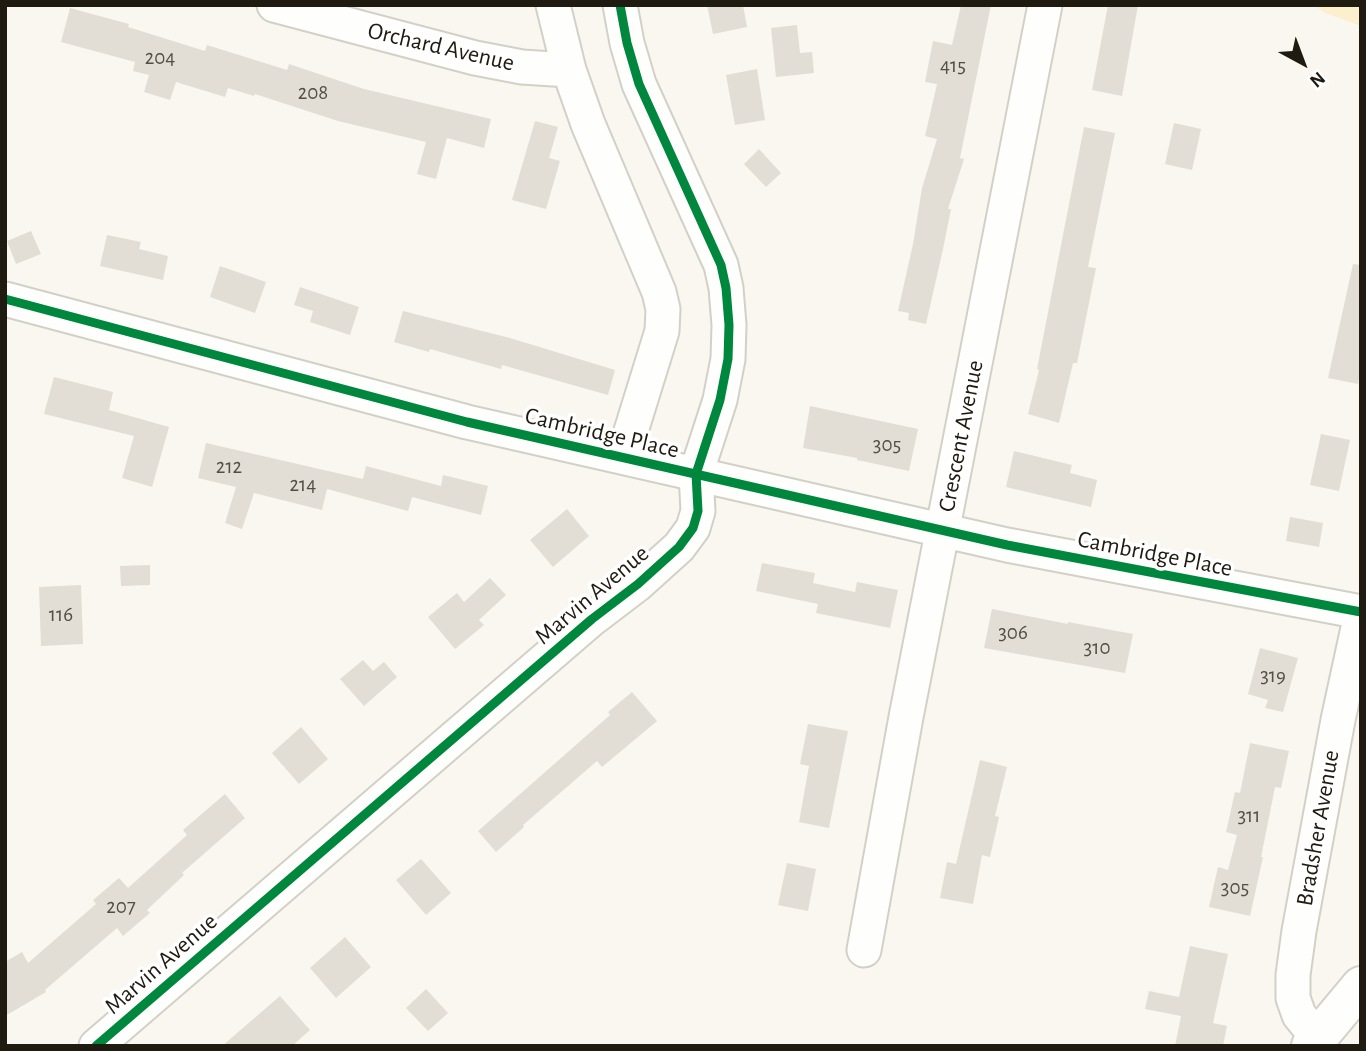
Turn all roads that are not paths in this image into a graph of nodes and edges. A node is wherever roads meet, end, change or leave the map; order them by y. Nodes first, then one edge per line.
1 (274, 5) edge
2 (553, 5) edge
3 (620, 5) edge
4 (1045, 5) edge
5 (569, 70) junction
6 (5, 299) edge
7 (623, 457) junction
8 (696, 474) junction
9 (942, 530) junction
10 (1361, 613) edge
11 (864, 950) dead end
12 (1361, 986) edge
13 (1314, 1042) edge
14 (96, 1046) edge

1 - 5 street, Orchard Avenue
2 - 5 street
3 - 8 street, Marvin Avenue
4 - 9 street, Crescent Avenue
5 - 7 street
6 - 7 street, Cambridge Place
7 - 8 street, Cambridge Place
8 - 9 street, Cambridge Place
8 - 14 street, Marvin Avenue
9 - 10 street, Cambridge Place
9 - 11 street, Crescent Avenue
10 - 13 street, Bradsher Avenue
12 - 13 main road

